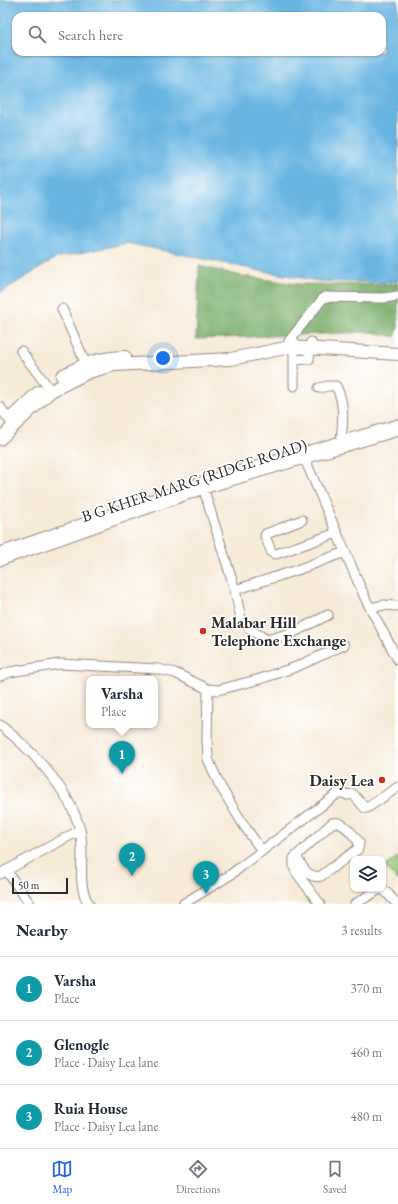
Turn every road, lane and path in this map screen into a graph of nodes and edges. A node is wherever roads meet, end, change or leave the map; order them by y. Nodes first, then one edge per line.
1 (398, 296) edge
2 (62, 308) dead end
3 (292, 344) junction
4 (310, 346) junction
5 (398, 348) edge
6 (21, 351) dead end
7 (398, 354) edge
8 (294, 360) junction
9 (87, 368) junction
10 (294, 386) dead end
11 (48, 388) junction
12 (319, 388) dead end
13 (0, 407) edge
14 (11, 423) junction
15 (398, 424) edge
16 (0, 428) edge
17 (398, 431) edge
18 (0, 440) edge
19 (341, 440) junction
20 (304, 455) junction
21 (203, 486) junction
22 (302, 520) dead end
23 (336, 530) junction
24 (312, 536) dead end
25 (0, 552) edge
26 (345, 552) junction
27 (0, 560) edge
28 (235, 590) junction
29 (368, 604) junction
30 (397, 605) edge
31 (328, 616) dead end
32 (398, 640) edge
33 (344, 645) dead end
34 (398, 649) edge
35 (398, 660) edge
36 (0, 676) edge
37 (208, 689) junction
38 (0, 725) edge
39 (398, 787) edge
40 (80, 830) junction
41 (262, 851) junction
42 (296, 856) junction
43 (3, 872) edge
44 (376, 892) edge
45 (386, 892) edge
46 (30, 904) edge
47 (90, 904) edge
48 (184, 904) edge
49 (320, 904) edge
50 (355, 904) edge
51 (397, 904) edge

1 - 3 street
2 - 9 street
3 - 4 main road
3 - 8 street
3 - 9 main road
4 - 5 main road
4 - 7 main road
4 - 8 street
6 - 11 street
8 - 10 street
9 - 11 main road
11 - 14 main road
12 - 19 street
13 - 14 street
14 - 16 main road
14 - 18 main road
15 - 19 street, B G KHER MARG (RIDGE ROAD)
17 - 20 street, B G KHER MARG (RIDGE ROAD)
19 - 20 street, B G KHER MARG (RIDGE ROAD)
20 - 21 street, B G KHER MARG (RIDGE ROAD)
20 - 23 street
21 - 25 street, B G KHER MARG (RIDGE ROAD)
21 - 27 street, B G KHER MARG (RIDGE ROAD)
21 - 28 street
22 - 23 street
23 - 24 street
23 - 26 street
26 - 28 street
26 - 29 street
28 - 31 street
29 - 30 street
29 - 35 street
32 - 34 street
33 - 37 street
36 - 37 street
37 - 41 street
38 - 40 street
39 - 41 street
40 - 43 street
40 - 47 street
41 - 48 street
42 - 42 street
42 - 49 street
43 - 46 street
44 - 50 street
45 - 51 street

